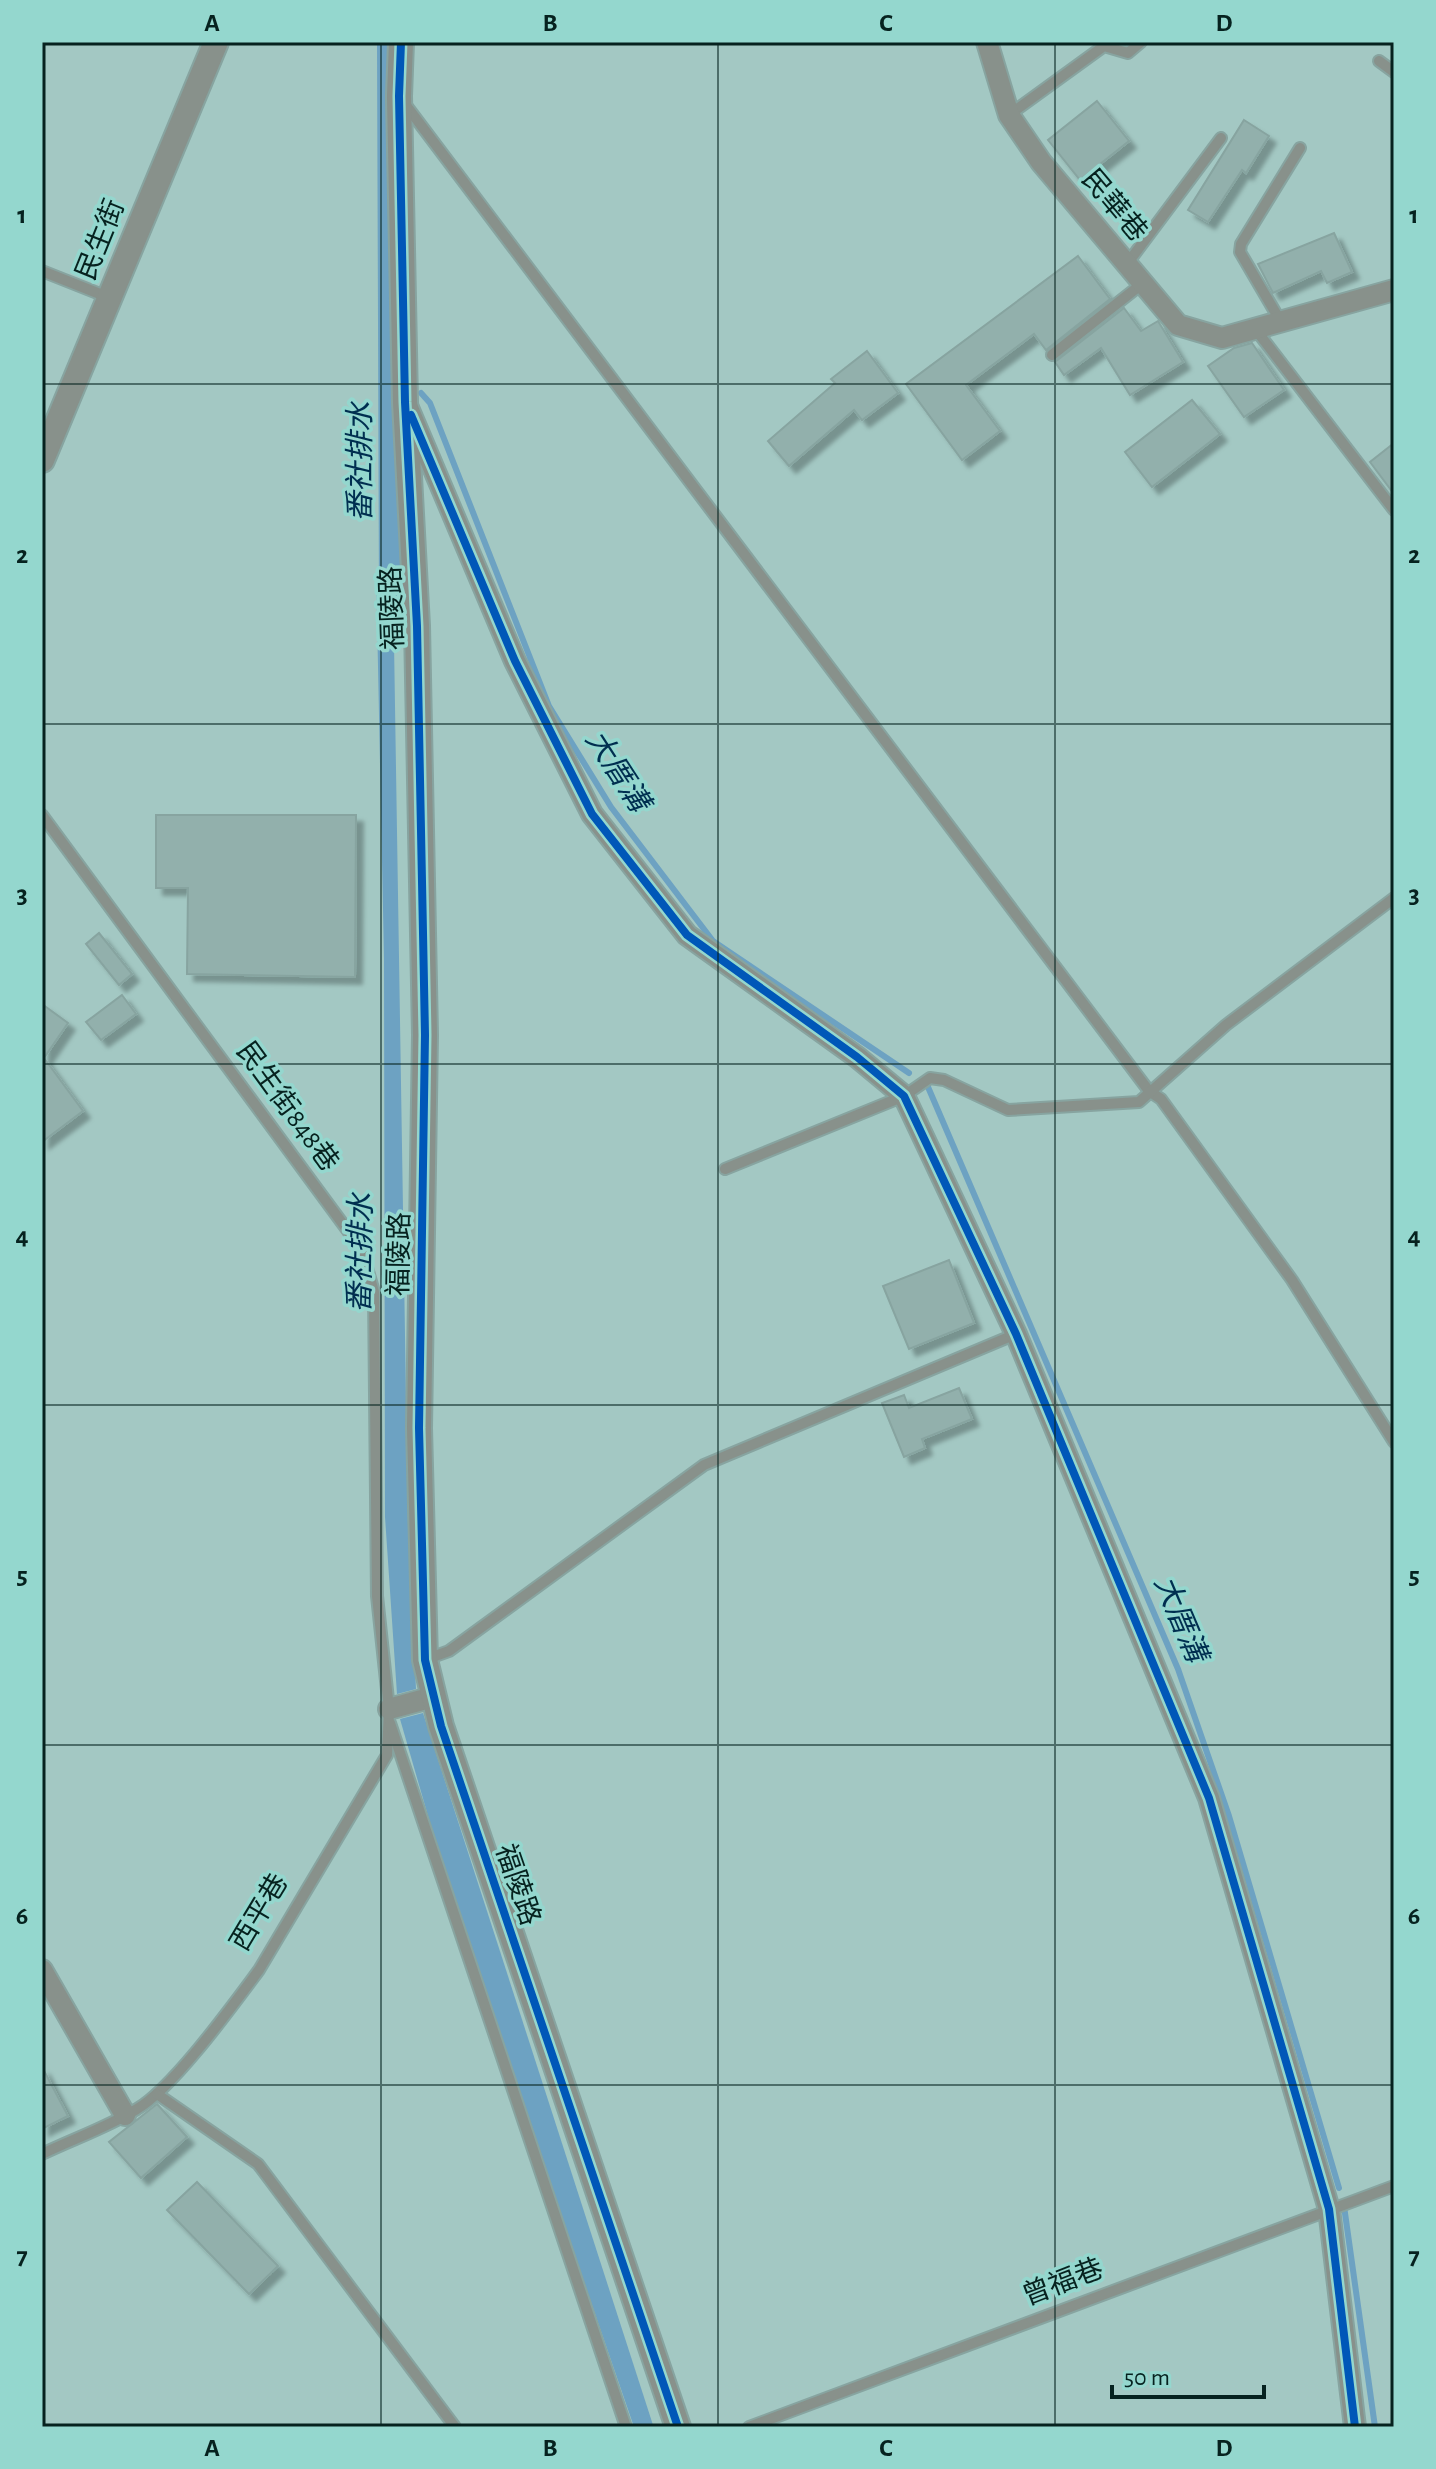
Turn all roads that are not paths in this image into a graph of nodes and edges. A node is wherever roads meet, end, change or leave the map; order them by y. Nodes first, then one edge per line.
1 (216, 42) edge
2 (401, 42) edge
3 (987, 42) edge
4 (1141, 42) edge
5 (1379, 61) dead end
6 (1394, 72) edge
7 (399, 96) junction
8 (1009, 115) junction
9 (1221, 138) dead end
10 (1300, 148) dead end
11 (1127, 264) junction
12 (42, 271) edge
13 (1143, 283) junction
14 (1394, 290) edge
15 (110, 298) junction
16 (1281, 322) junction
17 (1256, 330) junction
18 (1052, 355) dead end
19 (405, 402) junction
20 (43, 456) edge
21 (1394, 510) edge
22 (42, 815) edge
23 (1394, 898) edge
24 (1149, 1091) junction
25 (904, 1096) junction
26 (725, 1169) dead end
27 (1016, 1334) junction
28 (1394, 1442) edge
29 (425, 1660) junction
30 (433, 1697) junction
31 (389, 1714) junction
32 (42, 1970) edge
33 (157, 2094) junction
34 (125, 2115) junction
35 (42, 2154) edge
36 (1394, 2186) edge
37 (1329, 2209) junction
38 (455, 2427) edge
39 (626, 2427) edge
40 (678, 2427) edge
41 (749, 2427) edge
42 (1355, 2427) edge

1 - 15 street, 民生街
2 - 7 street, 福陵路
3 - 8 street, 民華巷
4 - 8 lane
5 - 6 lane
7 - 19 street, 福陵路
7 - 24 lane
8 - 11 street, 民華巷
9 - 11 lane
10 - 16 lane
11 - 13 street, 民華巷
12 - 15 lane
13 - 17 street, 民華巷
13 - 18 lane
14 - 16 street, 民華巷
15 - 20 street, 民生街
16 - 17 street, 民華巷
17 - 21 lane
19 - 25 street
19 - 29 street, 福陵路
22 - 31 lane, 民生街848巷
23 - 24 lane
24 - 25 lane
24 - 28 lane
25 - 26 lane
25 - 27 street
27 - 29 lane
27 - 37 street
29 - 30 street, 福陵路
30 - 31 street
30 - 40 street, 福陵路
31 - 33 lane, 西平巷
31 - 39 lane
32 - 34 street
33 - 34 lane, 西平巷
33 - 38 lane
34 - 35 lane, 西平巷
36 - 37 lane, 曾福巷
37 - 41 lane, 曾福巷
37 - 42 street

